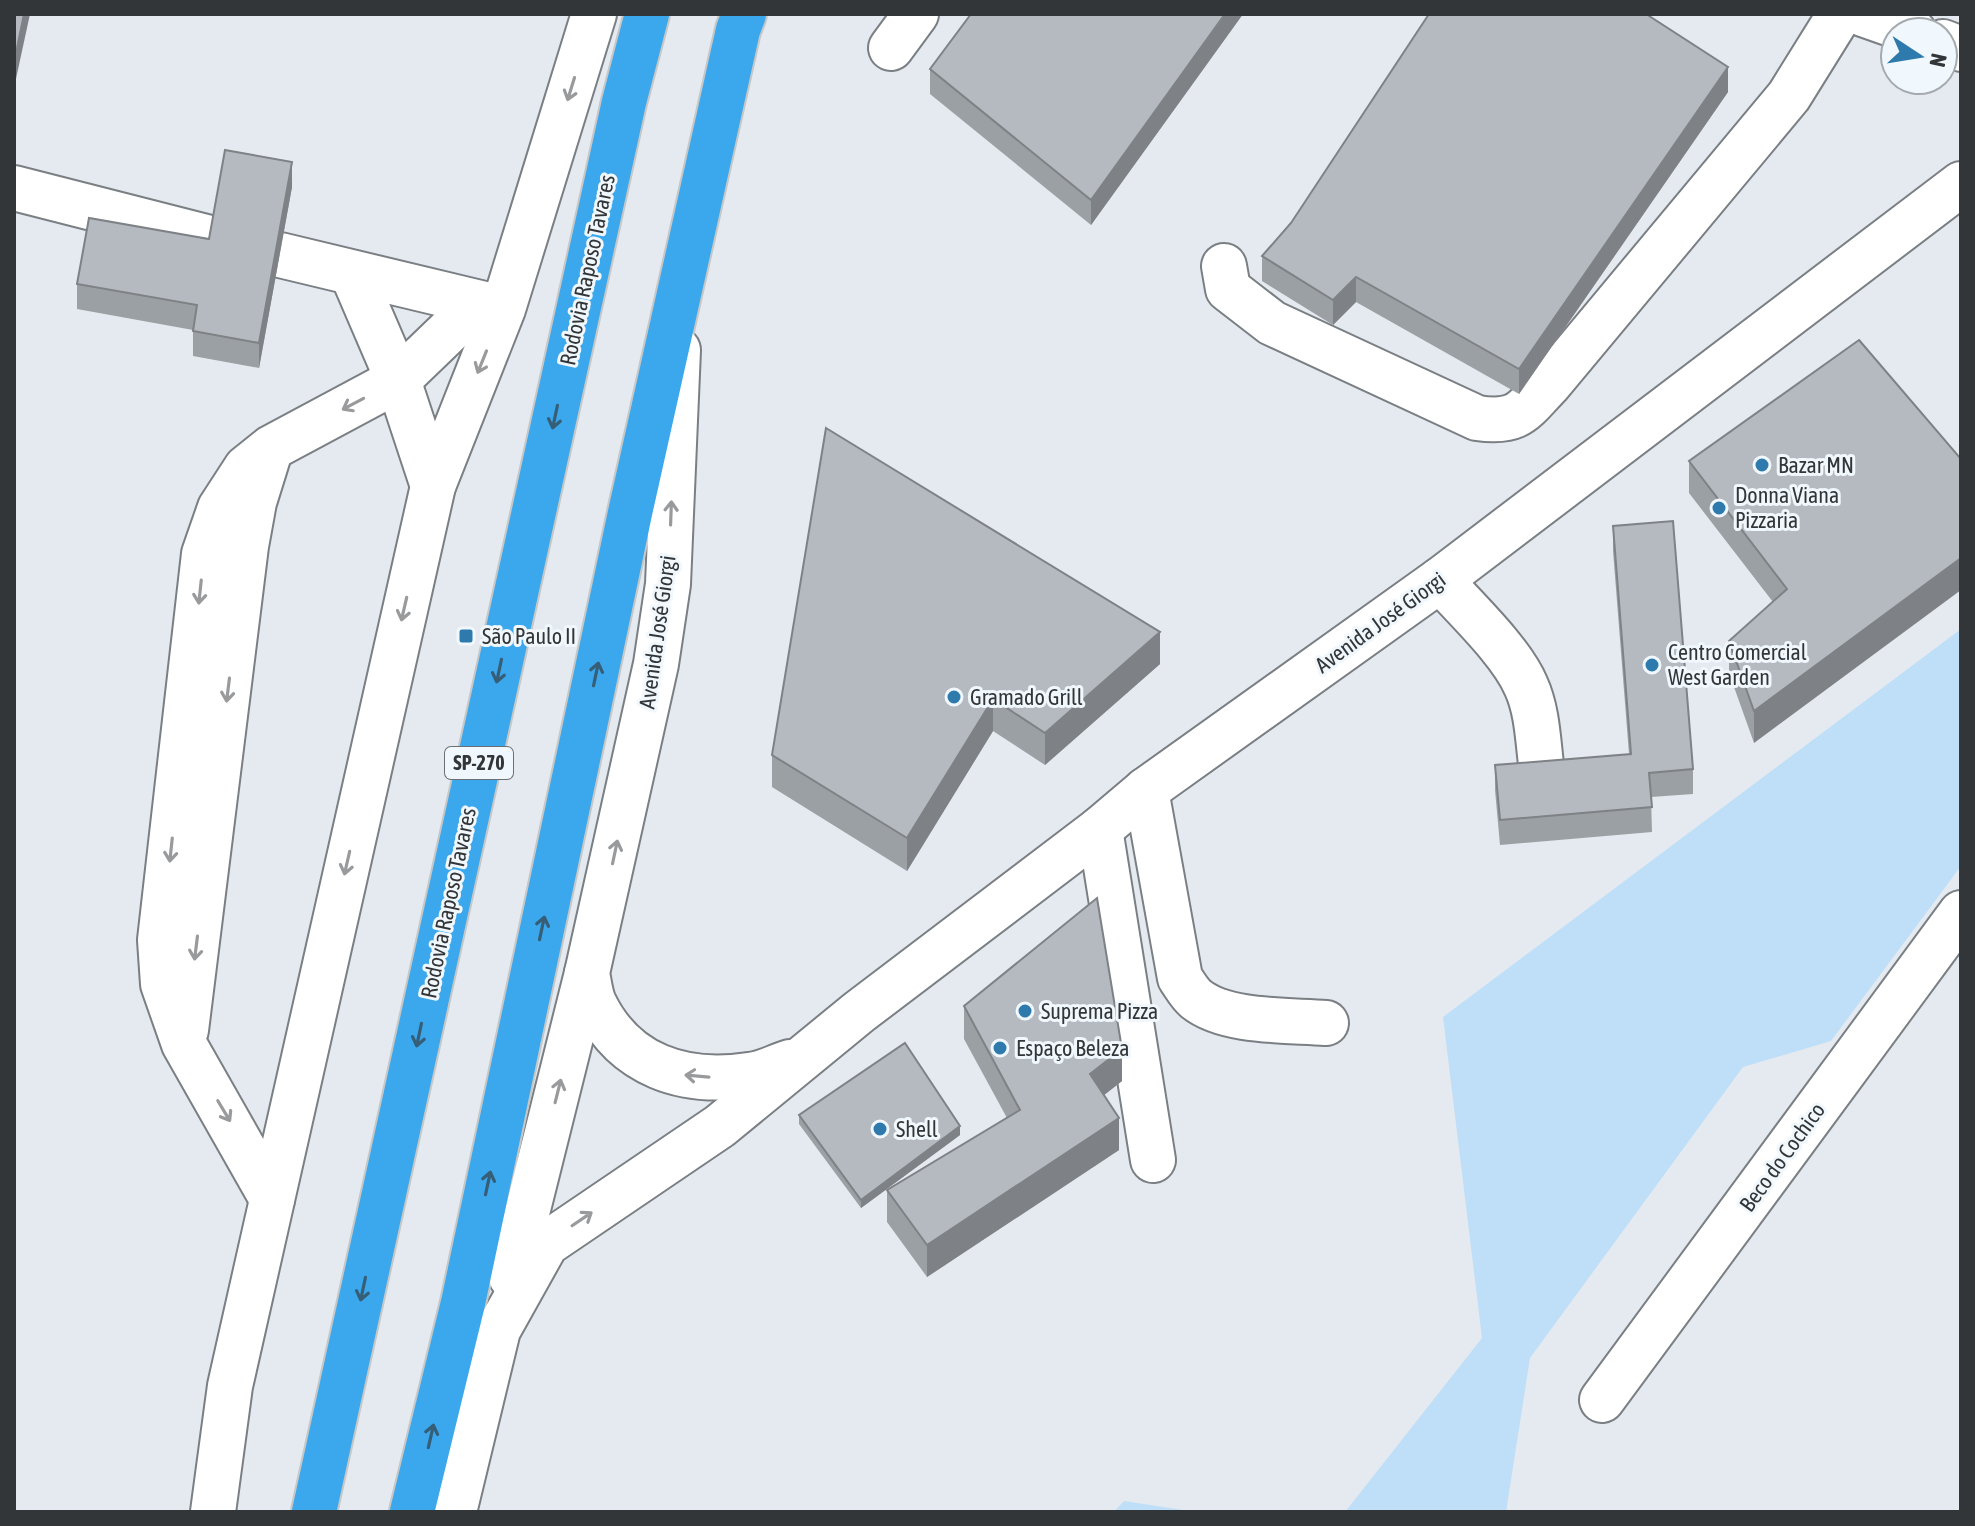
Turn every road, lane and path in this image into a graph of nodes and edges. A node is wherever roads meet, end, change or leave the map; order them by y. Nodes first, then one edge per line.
1 (594, 14) edge
2 (647, 14) edge
3 (744, 14) edge
4 (1840, 14) edge
5 (14, 188) edge
6 (1954, 205) edge
7 (214, 239) edge
8 (280, 255) edge
9 (1224, 266) dead end
10 (352, 273) junction
11 (681, 286) junction
12 (491, 306) junction
13 (398, 380) junction
14 (433, 486) junction
15 (1440, 580) junction
16 (1542, 772) edge
17 (1146, 790) junction
18 (1100, 829) junction
19 (1961, 913) edge
20 (587, 973) junction
21 (1326, 1023) dead end
22 (800, 1058) junction
23 (1153, 1160) dead end
24 (272, 1199) junction
25 (498, 1330) junction
26 (230, 1386) junction
27 (1602, 1400) dead end
28 (182, 1512) edge
29 (213, 1512) edge
30 (314, 1512) edge
31 (412, 1512) edge
32 (454, 1512) edge

1 -> 12 street
2 -> 30 highway, Rodovia Raposo Tavares / SP-270
3 - 11 highway
4 - 9 street
5 - 7 street
6 - 15 street, Avenida José Giorgi
8 - 10 street
10 - 12 street
10 - 13 street
20 -> 11 street, Avenida José Giorgi
31 -> 11 highway
12 - 13 street
12 -> 14 street
13 - 14 street
13 -> 24 street
14 -> 24 street
15 - 16 street
15 - 17 street, Avenida José Giorgi
17 - 18 street, Avenida José Giorgi
17 - 21 street
18 - 22 street, Avenida José Giorgi
18 - 23 street
19 - 27 street, Beco do Cochico
22 -> 20 street, Avenida José Giorgi
25 -> 20 street, Avenida José Giorgi
25 -> 22 street, Avenida José Giorgi
24 - 26 street
25 - 32 street, Avenida José Giorgi
26 - 28 street
26 - 29 street

